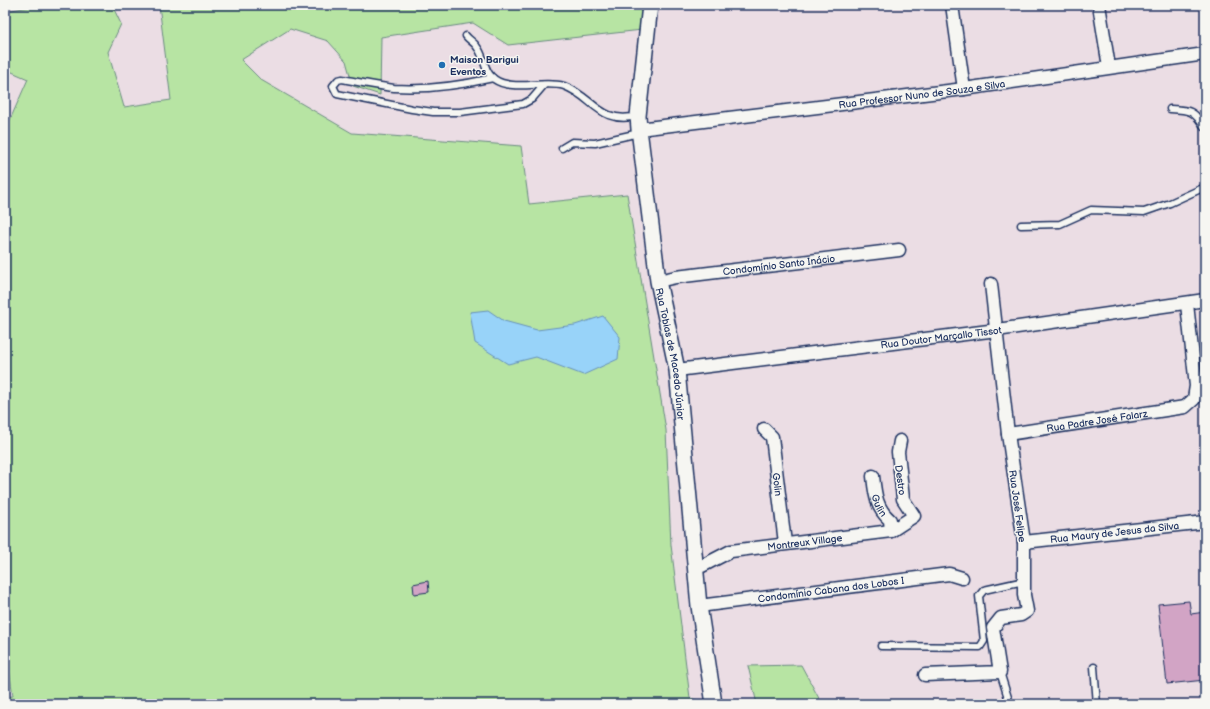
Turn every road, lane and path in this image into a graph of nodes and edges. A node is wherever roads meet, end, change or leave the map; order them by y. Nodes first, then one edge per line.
1 (650, 5) edge
2 (952, 5) edge
3 (1099, 5) edge
4 (466, 36) dead end
5 (1205, 54) edge
6 (1108, 67) junction
7 (493, 78) junction
8 (544, 85) junction
9 (964, 89) junction
10 (1170, 109) dead end
11 (638, 126) junction
12 (1205, 128) edge
13 (562, 148) dead end
14 (1205, 186) edge
15 (1021, 225) dead end
16 (899, 250) dead end
17 (658, 280) junction
18 (991, 284) dead end
19 (1205, 300) edge
20 (1186, 304) junction
21 (996, 330) junction
22 (677, 370) junction
23 (764, 429) dead end
24 (1008, 434) junction
25 (900, 441) dead end
26 (873, 476) dead end
27 (914, 516) joint
28 (1205, 522) edge
29 (891, 531) junction
30 (1024, 542) junction
31 (785, 543) junction
32 (695, 566) junction
33 (962, 578) dead end
34 (1024, 581) junction
35 (699, 606) junction
36 (881, 646) dead end
37 (1094, 667) dead end
38 (1000, 672) junction
39 (925, 675) dead end
40 (714, 704) edge
41 (1010, 704) edge
42 (1097, 704) edge

1 - 11 street, Rua Tobias de Macedo Júnior
2 - 9 street
3 - 6 street
4 - 7 lane
5 - 6 street, Rua Professor Nuno de Souza e Silva
6 - 9 street, Rua Professor Nuno de Souza e Silva
7 - 8 lane
7 - 8 lane
8 - 11 lane
9 - 11 street, Rua Professor Nuno de Souza e Silva
10 - 12 lane
11 - 13 lane
11 - 17 street, Rua Tobias de Macedo Júnior
14 - 15 lane
16 - 17 street, Condomínio Santo Inácio
17 - 22 street, Rua Tobias de Macedo Júnior
18 - 21 street, Rua José Felipe
19 - 20 street, Rua Doutor Marçallo Tissot
20 - 21 street, Rua Doutor Marçallo Tissot
20 - 24 street, Rua Padre José Falarz
21 - 22 street, Rua Doutor Marçallo Tissot
21 - 24 street, Rua José Felipe
22 - 32 street, Rua Tobias de Macedo Júnior
23 - 31 street, Golin
24 - 30 street, Rua José Felipe
25 - 27 street, Destro
26 - 29 street, Gulin
27 - 29 street, Montreux Village
28 - 30 street, Rua Maury de Jesus da Silva
29 - 31 street, Montreux Village
30 - 34 street, Rua José Felipe
31 - 32 street, Montreux Village
32 - 35 street, Rua Tobias de Macedo Júnior
33 - 35 street, Condomínio Cabana dos Lobos I
34 - 36 lane
34 - 38 street, Rua José Felipe
35 - 40 street, Rua Tobias de Macedo Júnior
37 - 42 lane
38 - 39 street
38 - 41 lane, Rua José Felipe

